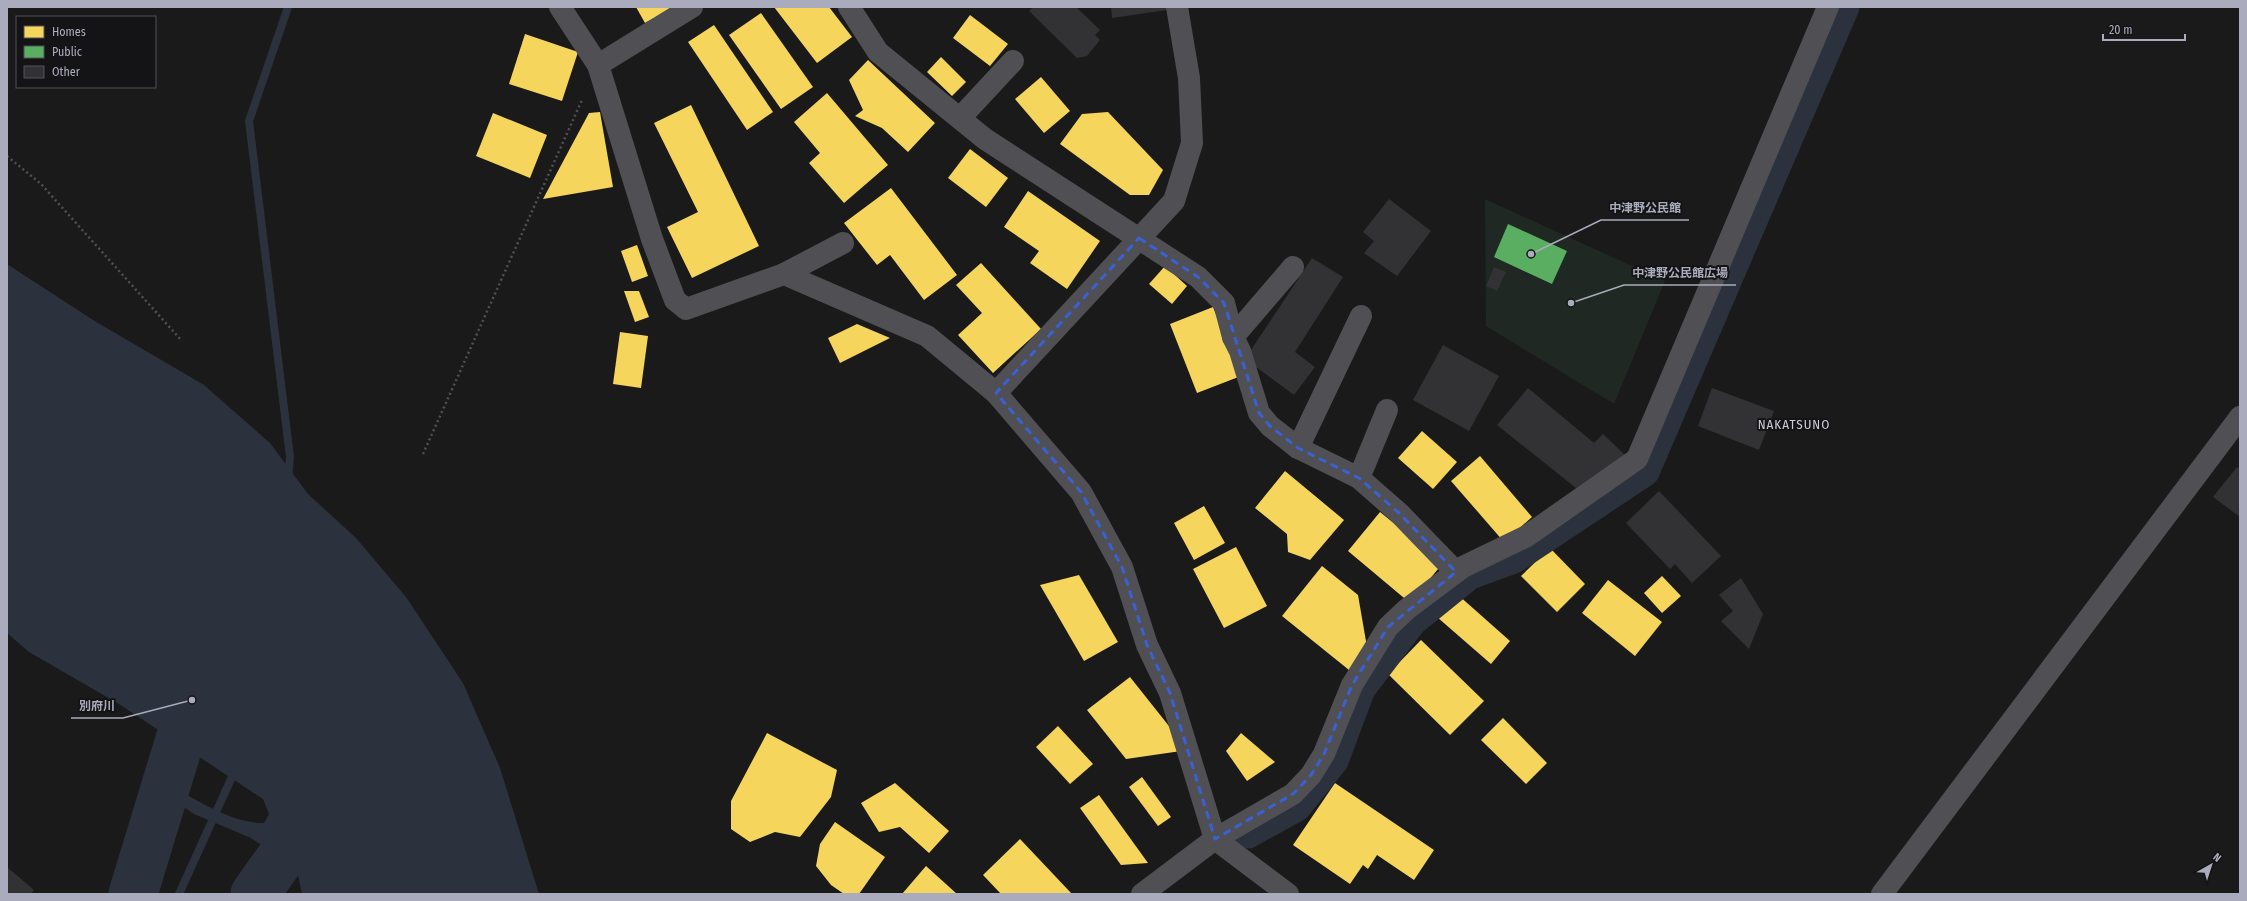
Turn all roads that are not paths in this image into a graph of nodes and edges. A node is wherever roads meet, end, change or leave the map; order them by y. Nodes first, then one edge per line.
1 (560, 7) edge
2 (692, 7) edge
3 (849, 7) edge
4 (1177, 7) edge
5 (1828, 7) edge
6 (1013, 61) dead end
7 (598, 65) junction
8 (960, 118) junction
9 (1139, 238) junction
10 (843, 243) dead end
11 (1293, 267) dead end
12 (784, 274) junction
13 (1361, 316) dead end
14 (1233, 337) junction
15 (996, 393) junction
16 (1386, 410) dead end
17 (2240, 417) edge
18 (1298, 448) junction
19 (1359, 478) junction
20 (1456, 572) junction
21 (1215, 839) junction
22 (1142, 894) edge
23 (1288, 894) edge
24 (1882, 894) edge

1 - 7 street
2 - 7 street
3 - 8 street
4 - 9 street
5 - 20 street
6 - 8 street
7 - 12 street
8 - 9 street
9 - 14 street
9 - 15 street
10 - 12 street
11 - 14 street
12 - 15 street
13 - 18 street
14 - 18 street
15 - 21 street
16 - 19 street
17 - 24 street
18 - 19 street
19 - 20 street
20 - 21 street
21 - 22 street
21 - 23 street

